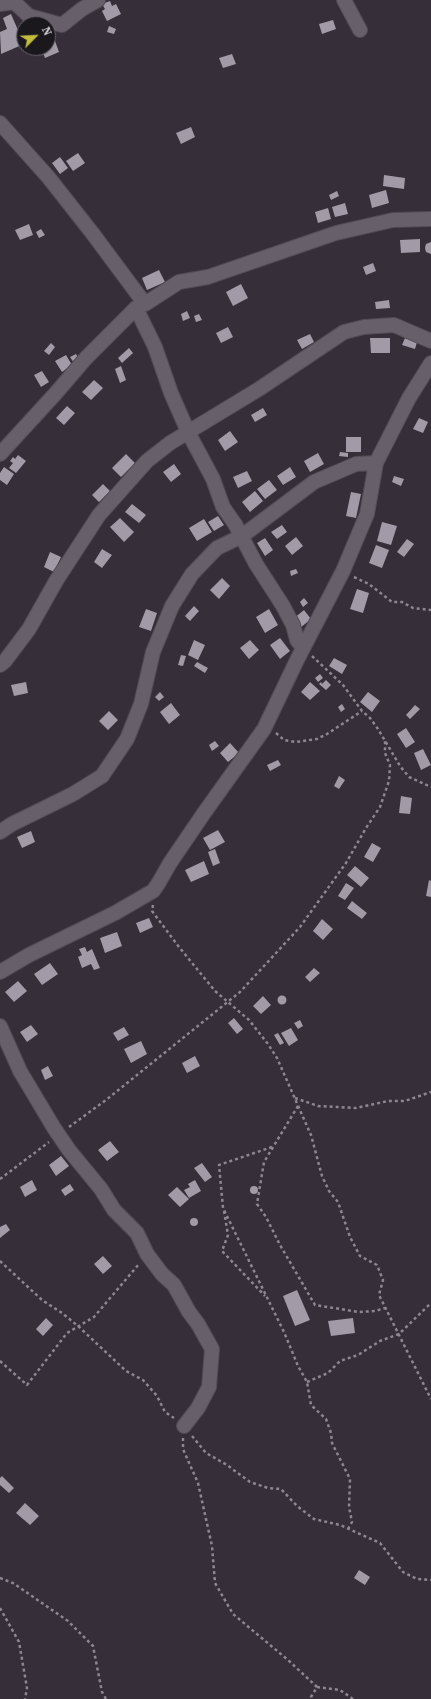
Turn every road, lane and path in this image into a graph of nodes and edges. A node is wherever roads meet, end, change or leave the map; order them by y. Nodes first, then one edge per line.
1 (98, 0) edge
2 (344, 0) edge
3 (0, 4) edge
4 (360, 30) dead end
5 (0, 123) edge
6 (431, 219) edge
7 (140, 306) junction
8 (431, 341) edge
9 (431, 363) edge
10 (189, 432) junction
11 (0, 454) edge
12 (376, 463) junction
13 (242, 536) junction
14 (343, 571) junction
15 (431, 610) edge
16 (303, 648) junction
17 (0, 665) edge
18 (362, 711) junction
19 (264, 729) junction
20 (385, 741) junction
21 (431, 787) edge
22 (0, 832) edge
23 (153, 891) junction
24 (0, 972) edge
25 (227, 1002) junction
26 (0, 1026) edge
27 (431, 1092) edge
28 (294, 1098) junction
29 (298, 1106) junction
30 (59, 1135) junction
31 (272, 1147) junction
32 (0, 1179) edge
33 (223, 1208) junction
34 (147, 1254) junction
35 (0, 1261) edge
36 (267, 1298) junction
37 (431, 1303) edge
38 (385, 1308) junction
39 (78, 1326) junction
40 (399, 1334) junction
41 (0, 1361) edge
42 (307, 1382) junction
43 (431, 1399) edge
44 (184, 1426) junction
45 (348, 1529) junction
46 (0, 1578) edge
47 (431, 1580) edge
48 (0, 1608) edge
49 (317, 1687) junction
50 (25, 1699) edge
51 (106, 1699) edge
52 (312, 1699) edge
53 (353, 1699) edge

1 - 3 street
2 - 4 street
5 - 7 street
6 - 7 street
7 - 10 street
7 - 11 street
8 - 10 street
9 - 12 street
10 - 13 street
10 - 17 street
12 - 13 street
12 - 14 street
13 - 16 street
13 - 22 street
14 - 15 path
14 - 16 street
16 - 18 path
16 - 19 street
18 - 19 path
18 - 20 path
19 - 23 street
20 - 21 path
20 - 25 path
23 - 24 street
23 - 25 path
25 - 28 path
25 - 30 path
26 - 30 street
27 - 28 path
28 - 29 path
29 - 31 path
29 - 38 path
30 - 32 path
30 - 34 street
31 - 33 path
31 - 38 path
33 - 36 path
33 - 36 path
34 - 39 path
34 - 44 street
35 - 39 path
36 - 42 path
37 - 40 path
38 - 40 path
39 - 41 path
39 - 44 path
40 - 42 path
40 - 43 path
42 - 45 path
44 - 45 path
44 - 49 path
45 - 47 path
46 - 51 path
48 - 50 path
49 - 52 path
49 - 53 path

